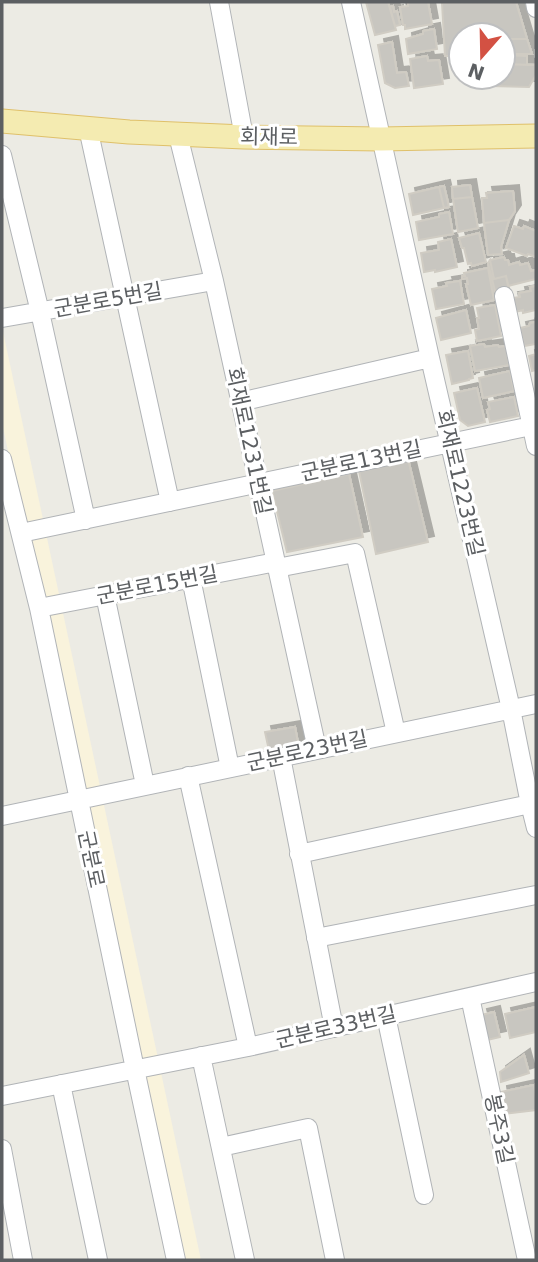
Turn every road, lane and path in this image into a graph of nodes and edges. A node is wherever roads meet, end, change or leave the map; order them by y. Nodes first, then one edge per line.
1 (219, 2) edge
2 (351, 2) edge
3 (535, 2) edge
4 (536, 8) edge
5 (2, 121) edge
6 (88, 128) junction
7 (178, 135) junction
8 (536, 136) edge
9 (244, 137) junction
10 (382, 139) junction
11 (2, 155) edge
12 (214, 281) junction
13 (504, 296) dead end
14 (125, 297) junction
15 (40, 312) junction
16 (2, 318) edge
17 (430, 358) junction
18 (240, 402) junction
19 (534, 425) edge
20 (450, 442) junction
21 (536, 446) edge
22 (2, 458) edge
23 (259, 483) junction
24 (170, 502) junction
25 (86, 520) junction
26 (21, 533) junction
27 (276, 565) junction
28 (191, 578) junction
29 (105, 595) junction
30 (39, 608) junction
31 (536, 704) edge
32 (512, 709) junction
33 (396, 733) junction
34 (317, 749) junction
35 (281, 757) junction
36 (230, 768) junction
37 (188, 776) junction
38 (145, 785) junction
39 (78, 799) junction
40 (530, 804) junction
41 (2, 816) edge
42 (536, 828) edge
43 (299, 854) junction
44 (536, 895) edge
45 (316, 938) junction
46 (536, 982) edge
47 (470, 997) junction
48 (386, 1016) junction
49 (334, 1028) junction
50 (247, 1047) junction
51 (201, 1056) junction
52 (135, 1069) junction
53 (61, 1084) junction
54 (2, 1096) edge
55 (221, 1147) junction
56 (2, 1149) edge
57 (424, 1195) dead end
58 (23, 1260) edge
59 (97, 1260) edge
60 (176, 1260) edge
61 (245, 1260) edge
62 (335, 1260) edge
63 (527, 1260) edge

1 - 9 street
2 - 10 street, 회재로1223번길
3 - 4 street
5 - 6 main road, 회재로
6 - 7 main road, 회재로
6 - 14 street
7 - 9 main road, 회재로
7 - 12 street, 회재로1231번길
8 - 10 main road, 회재로
9 - 10 main road, 회재로
10 - 17 street, 회재로1223번길
11 - 15 street
12 - 14 street, 군분로5번길
12 - 18 street, 회재로1231번길
13 - 19 street
14 - 15 street, 군분로5번길
14 - 24 street
15 - 16 street, 군분로5번길
15 - 25 street
17 - 18 street
17 - 20 street, 회재로1223번길
18 - 23 street, 회재로1231번길
19 - 20 street, 군분로13번길
19 - 21 street
20 - 23 street, 군분로13번길
20 - 32 street, 회재로1223번길
22 - 26 street, 군분로
23 - 24 street, 군분로13번길
23 - 27 street, 회재로1231번길
24 - 25 street, 군분로13번길
25 - 26 street, 군분로13번길
26 - 30 street, 군분로
27 - 28 street, 군분로15번길
27 - 33 street, 군분로15번길
27 - 34 street, 회재로1231번길
28 - 29 street, 군분로15번길
28 - 36 street
29 - 30 street, 군분로15번길
29 - 38 street
30 - 39 street, 군분로
31 - 32 street, 군분로23번길
32 - 33 street, 군분로23번길
32 - 40 street, 회재로1223번길
33 - 34 street, 군분로23번길
34 - 35 street, 군분로23번길
35 - 36 street, 군분로23번길
35 - 43 street
36 - 37 street, 군분로23번길
37 - 38 street, 군분로23번길
37 - 50 street
38 - 39 street, 군분로23번길
39 - 41 street, 군분로23번길
39 - 52 street, 군분로
40 - 42 street, 회재로1223번길
40 - 43 street
43 - 45 street
44 - 45 street
45 - 49 street
46 - 47 street, 군분로33번길
47 - 48 street, 군분로33번길
47 - 63 street, 봉주3길
48 - 49 street, 군분로33번길
48 - 57 street
49 - 50 street, 군분로33번길
50 - 51 street, 군분로33번길
51 - 52 street, 군분로33번길
51 - 55 street
52 - 53 street, 군분로33번길
52 - 60 street, 군분로
53 - 54 street, 군분로33번길
53 - 59 street
55 - 61 street
55 - 62 street
56 - 58 street

